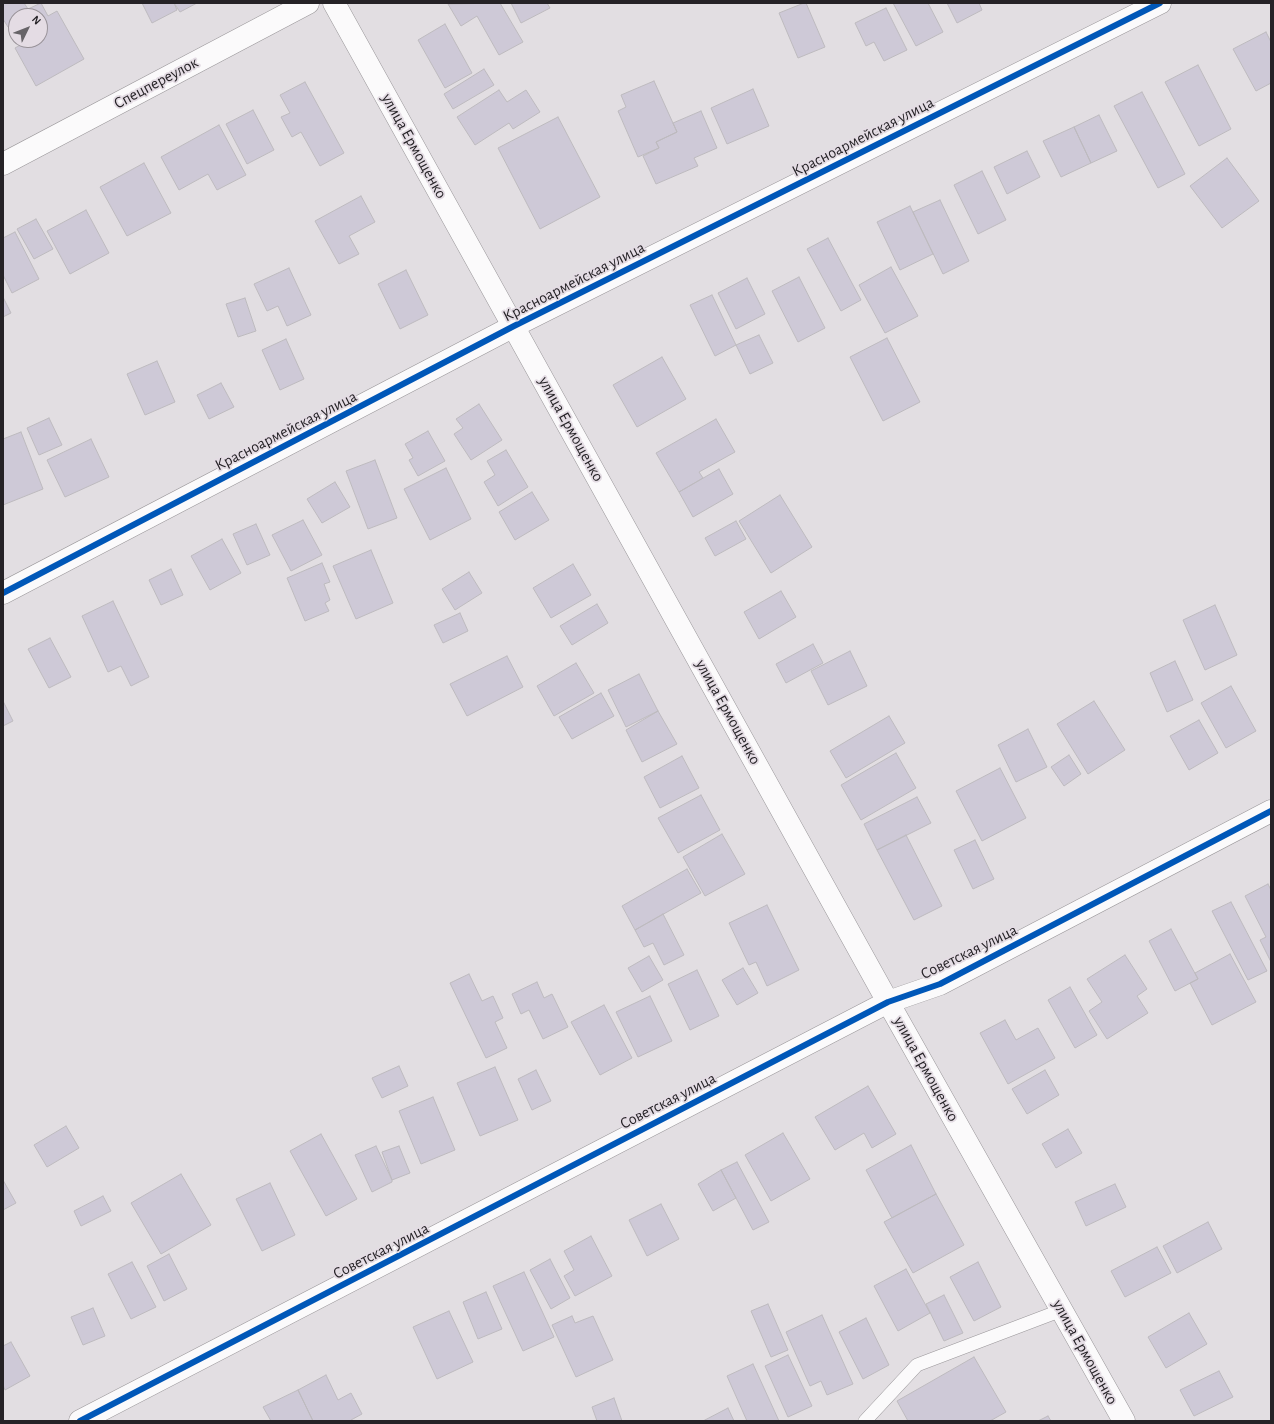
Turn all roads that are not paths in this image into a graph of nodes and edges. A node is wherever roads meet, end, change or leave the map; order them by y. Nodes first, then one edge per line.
1 (308, 3) edge
2 (334, 3) edge
3 (1160, 3) edge
4 (3, 164) edge
5 (514, 326) junction
6 (3, 592) edge
7 (1271, 811) edge
8 (888, 1002) junction
9 (1062, 1310) junction
10 (80, 1421) edge
11 (865, 1421) edge
12 (1124, 1421) edge

1 - 4 main road, Спецпереулок
2 - 5 main road, улица Ермощенко
3 - 5 main road, Красноармейская улица
5 - 6 main road, Красноармейская улица
5 - 8 main road, улица Ермощенко
7 - 8 main road, Советская улица
8 - 9 main road, улица Ермощенко
8 - 10 main road, Советская улица
9 - 11 lane
9 - 12 main road, улица Ермощенко

